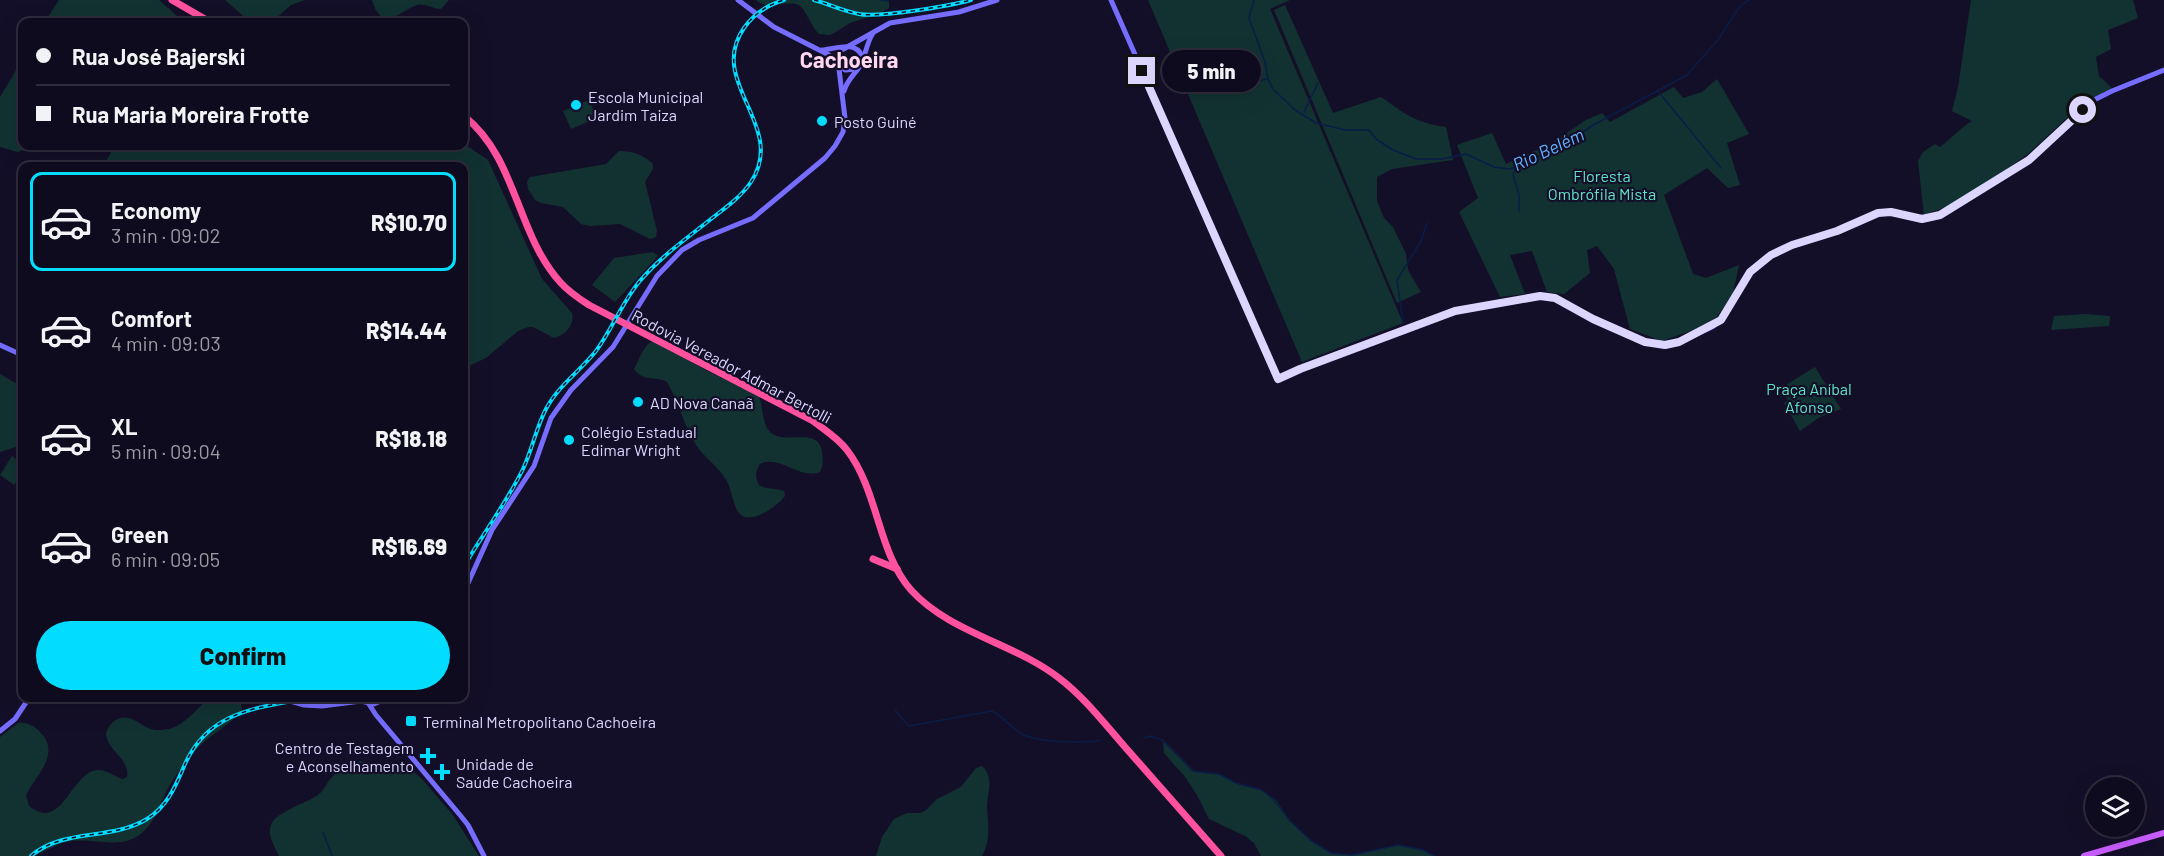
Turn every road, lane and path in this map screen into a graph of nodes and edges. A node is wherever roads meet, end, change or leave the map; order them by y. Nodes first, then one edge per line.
1 (172, 0) edge
2 (738, 0) edge
3 (997, 0) edge
4 (1111, 0) edge
5 (203, 18) edge
6 (874, 32) junction
7 (846, 47) junction
8 (819, 50) junction
9 (862, 58) junction
10 (838, 61) junction
11 (857, 69) junction
12 (2164, 70) edge
13 (843, 96) junction
14 (468, 119) edge
15 (0, 345) edge
16 (18, 353) edge
17 (873, 559) dead end
18 (897, 569) junction
19 (468, 583) edge
20 (26, 702) edge
21 (299, 702) edge
22 (349, 702) edge
23 (367, 702) edge
24 (370, 702) edge
25 (379, 702) edge
26 (375, 704) junction
27 (376, 715) junction
28 (1, 730) edge
29 (2164, 833) edge
30 (484, 856) edge
31 (1221, 856) edge
32 (2084, 856) edge

1 - 5 highway
2 - 8 main road
3 - 6 main road
4 - 12 main road
6 - 7 main road
6 - 9 main road
7 - 8 main road
7 - 9 main road
7 - 10 main road
8 - 10 main road
9 - 11 main road
10 - 11 main road
10 - 13 main road
11 - 13 main road
13 - 19 main road
14 - 18 highway, Rodovia Vereador Admar Bertolli
15 - 16 main road
17 - 18 highway
18 - 31 highway, Rodovia Vereador Admar Bertolli
20 - 28 main road
21 - 22 main road
23 - 27 main road
24 - 26 main road
25 - 26 main road
26 - 27 main road
27 - 30 main road
29 - 32 main road

